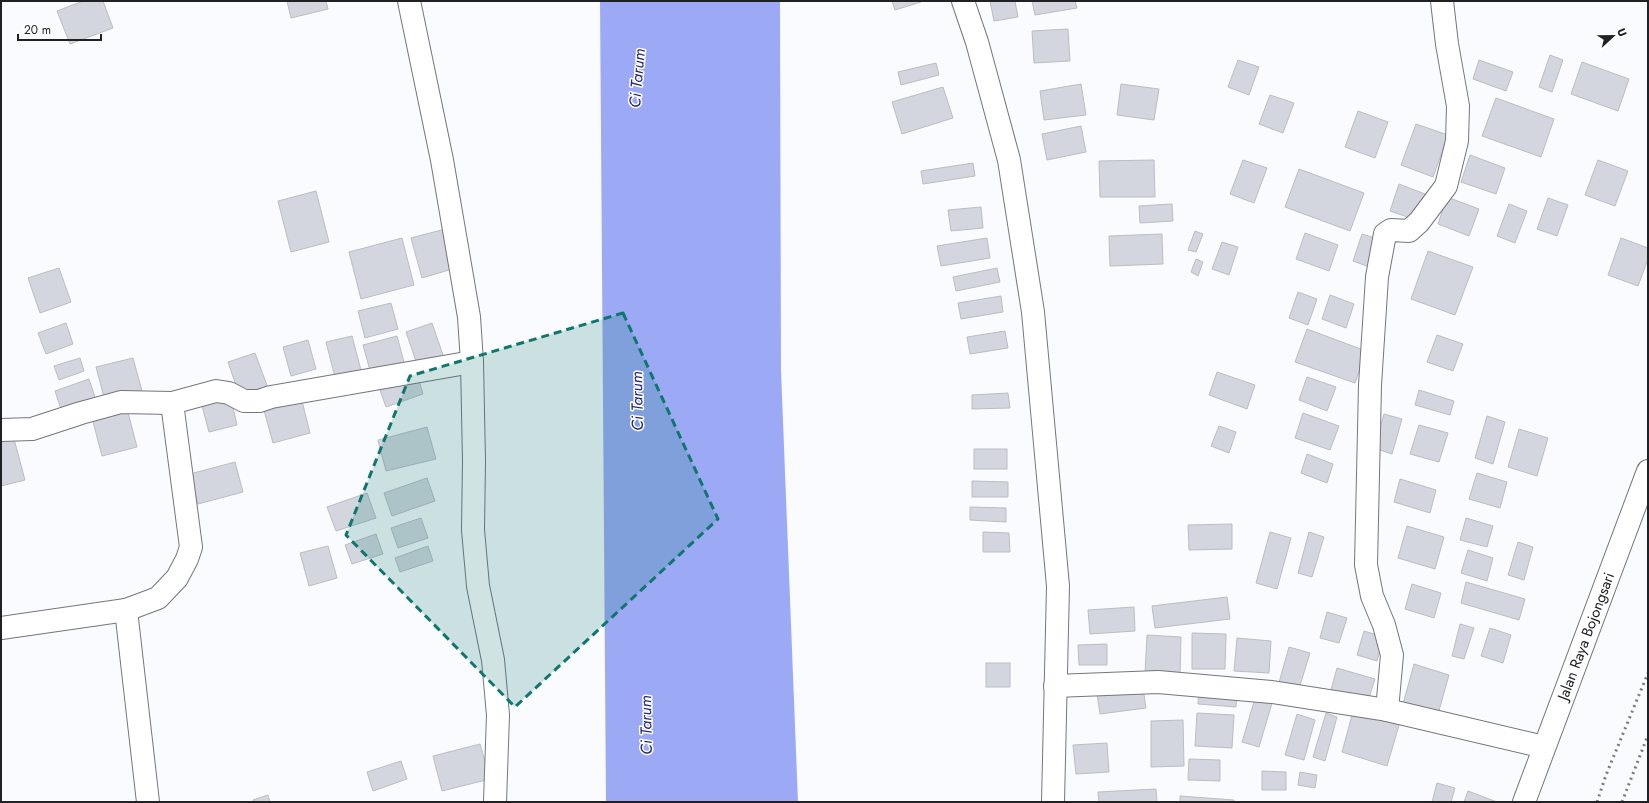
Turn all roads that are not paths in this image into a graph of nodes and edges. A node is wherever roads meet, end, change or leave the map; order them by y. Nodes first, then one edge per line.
1 (409, 1) edge
2 (963, 1) edge
3 (1442, 1) edge
4 (472, 362) junction
5 (172, 403) junction
6 (1, 430) edge
7 (1648, 471) edge
8 (126, 610) junction
9 (1, 628) edge
10 (1055, 686) junction
11 (1387, 710) junction
12 (1544, 747) junction
13 (148, 802) edge
14 (495, 802) edge
15 (1053, 802) edge
16 (1524, 802) edge

1 - 4 street
2 - 10 street
3 - 11 street
4 - 5 street
4 - 14 street
5 - 6 street
5 - 8 street
7 - 12 street, Jalan Raya Bojongsari
8 - 9 street
8 - 13 street
10 - 11 street
10 - 15 street
11 - 12 street
12 - 16 street, Jalan Raya Bojongsari

